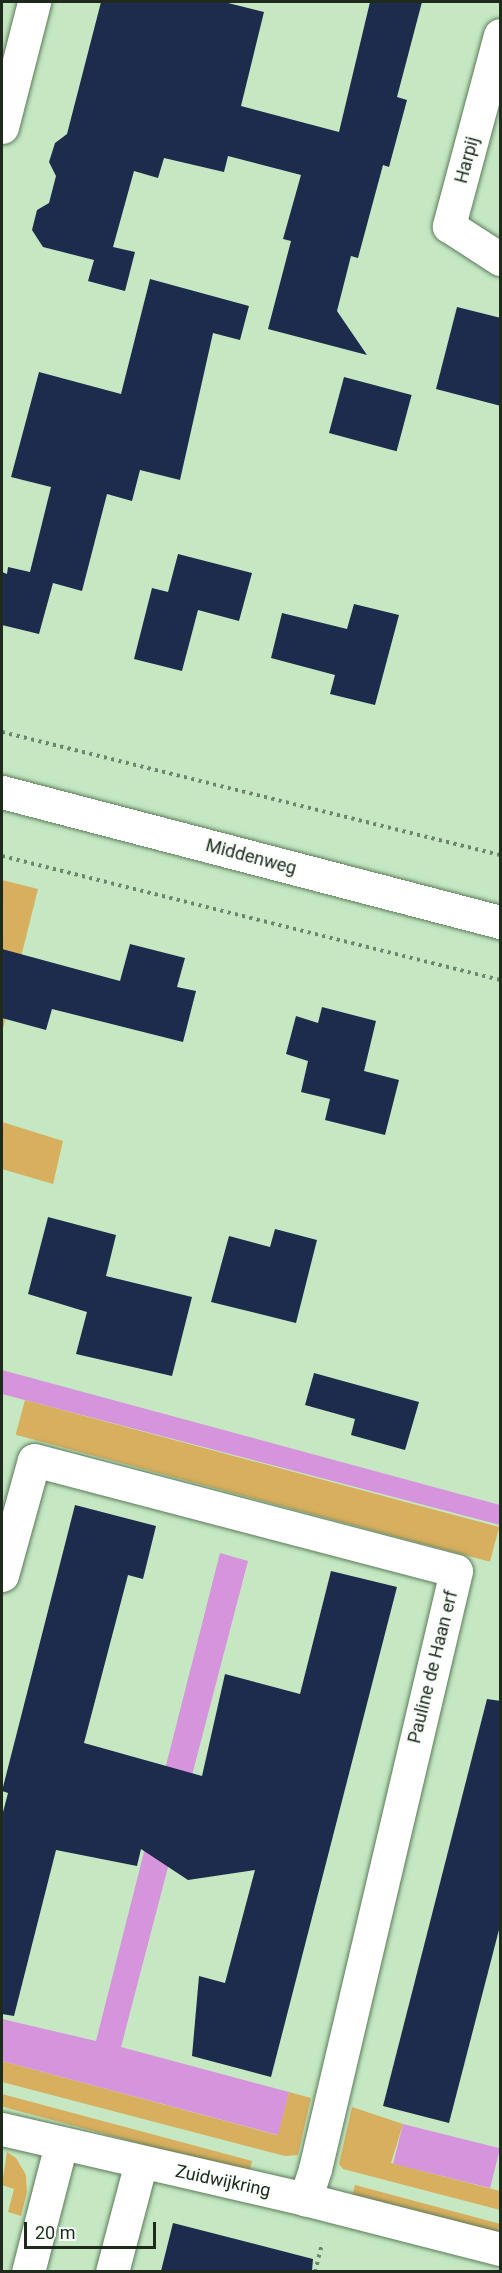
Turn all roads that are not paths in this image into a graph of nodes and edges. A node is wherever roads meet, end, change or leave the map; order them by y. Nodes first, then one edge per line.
1 (34, 2) edge
2 (501, 35) edge
3 (2, 127) edge
4 (501, 259) edge
5 (2, 792) edge
6 (501, 922) edge
7 (2, 1575) edge
8 (2, 2128) edge
9 (61, 2144) junction
10 (141, 2163) junction
11 (305, 2199) junction
12 (501, 2249) edge
13 (28, 2271) edge
14 (112, 2271) edge

1 - 3 street
2 - 4 street, Harpij
5 - 6 street, Middenweg
7 - 11 street, Pauline de Haan erf
8 - 9 street, Zuidwijkring
9 - 10 street, Zuidwijkring
9 - 13 street
10 - 11 street, Zuidwijkring
10 - 14 street
11 - 12 street, Zuidwijkring

